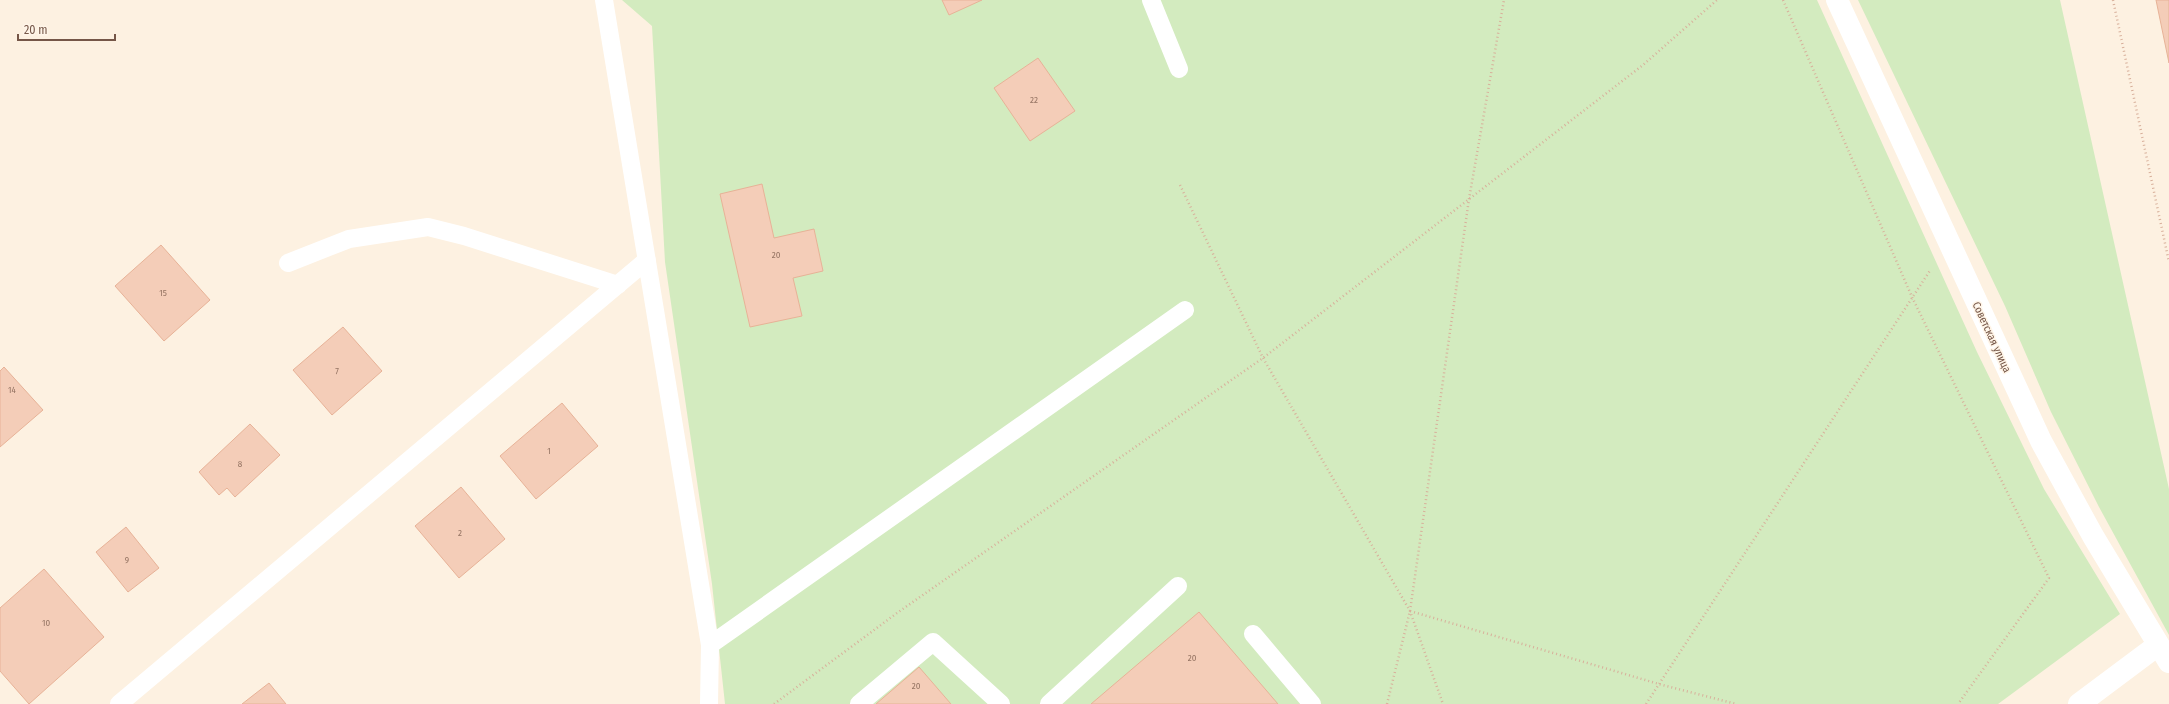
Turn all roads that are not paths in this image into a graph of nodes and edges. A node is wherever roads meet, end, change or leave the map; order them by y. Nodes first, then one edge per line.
1 (604, 0) edge
2 (1151, 0) edge
3 (1836, 0) edge
4 (1179, 69) dead end
5 (647, 260) junction
6 (288, 263) dead end
7 (618, 285) junction
8 (1185, 310) dead end
9 (1178, 586) dead end
10 (1253, 634) dead end
11 (710, 645) junction
12 (2163, 654) edge
13 (119, 704) edge
14 (709, 704) edge
15 (859, 704) edge
16 (1001, 704) edge
17 (1049, 704) edge
18 (1312, 704) edge
19 (2079, 704) edge

1 - 5 lane
2 - 4 lane
3 - 12 main road, Советская улица
5 - 7 lane
5 - 11 lane
6 - 7 lane
7 - 13 lane
8 - 11 lane
9 - 17 lane
10 - 18 lane
11 - 14 lane
12 - 19 main road
15 - 16 lane

